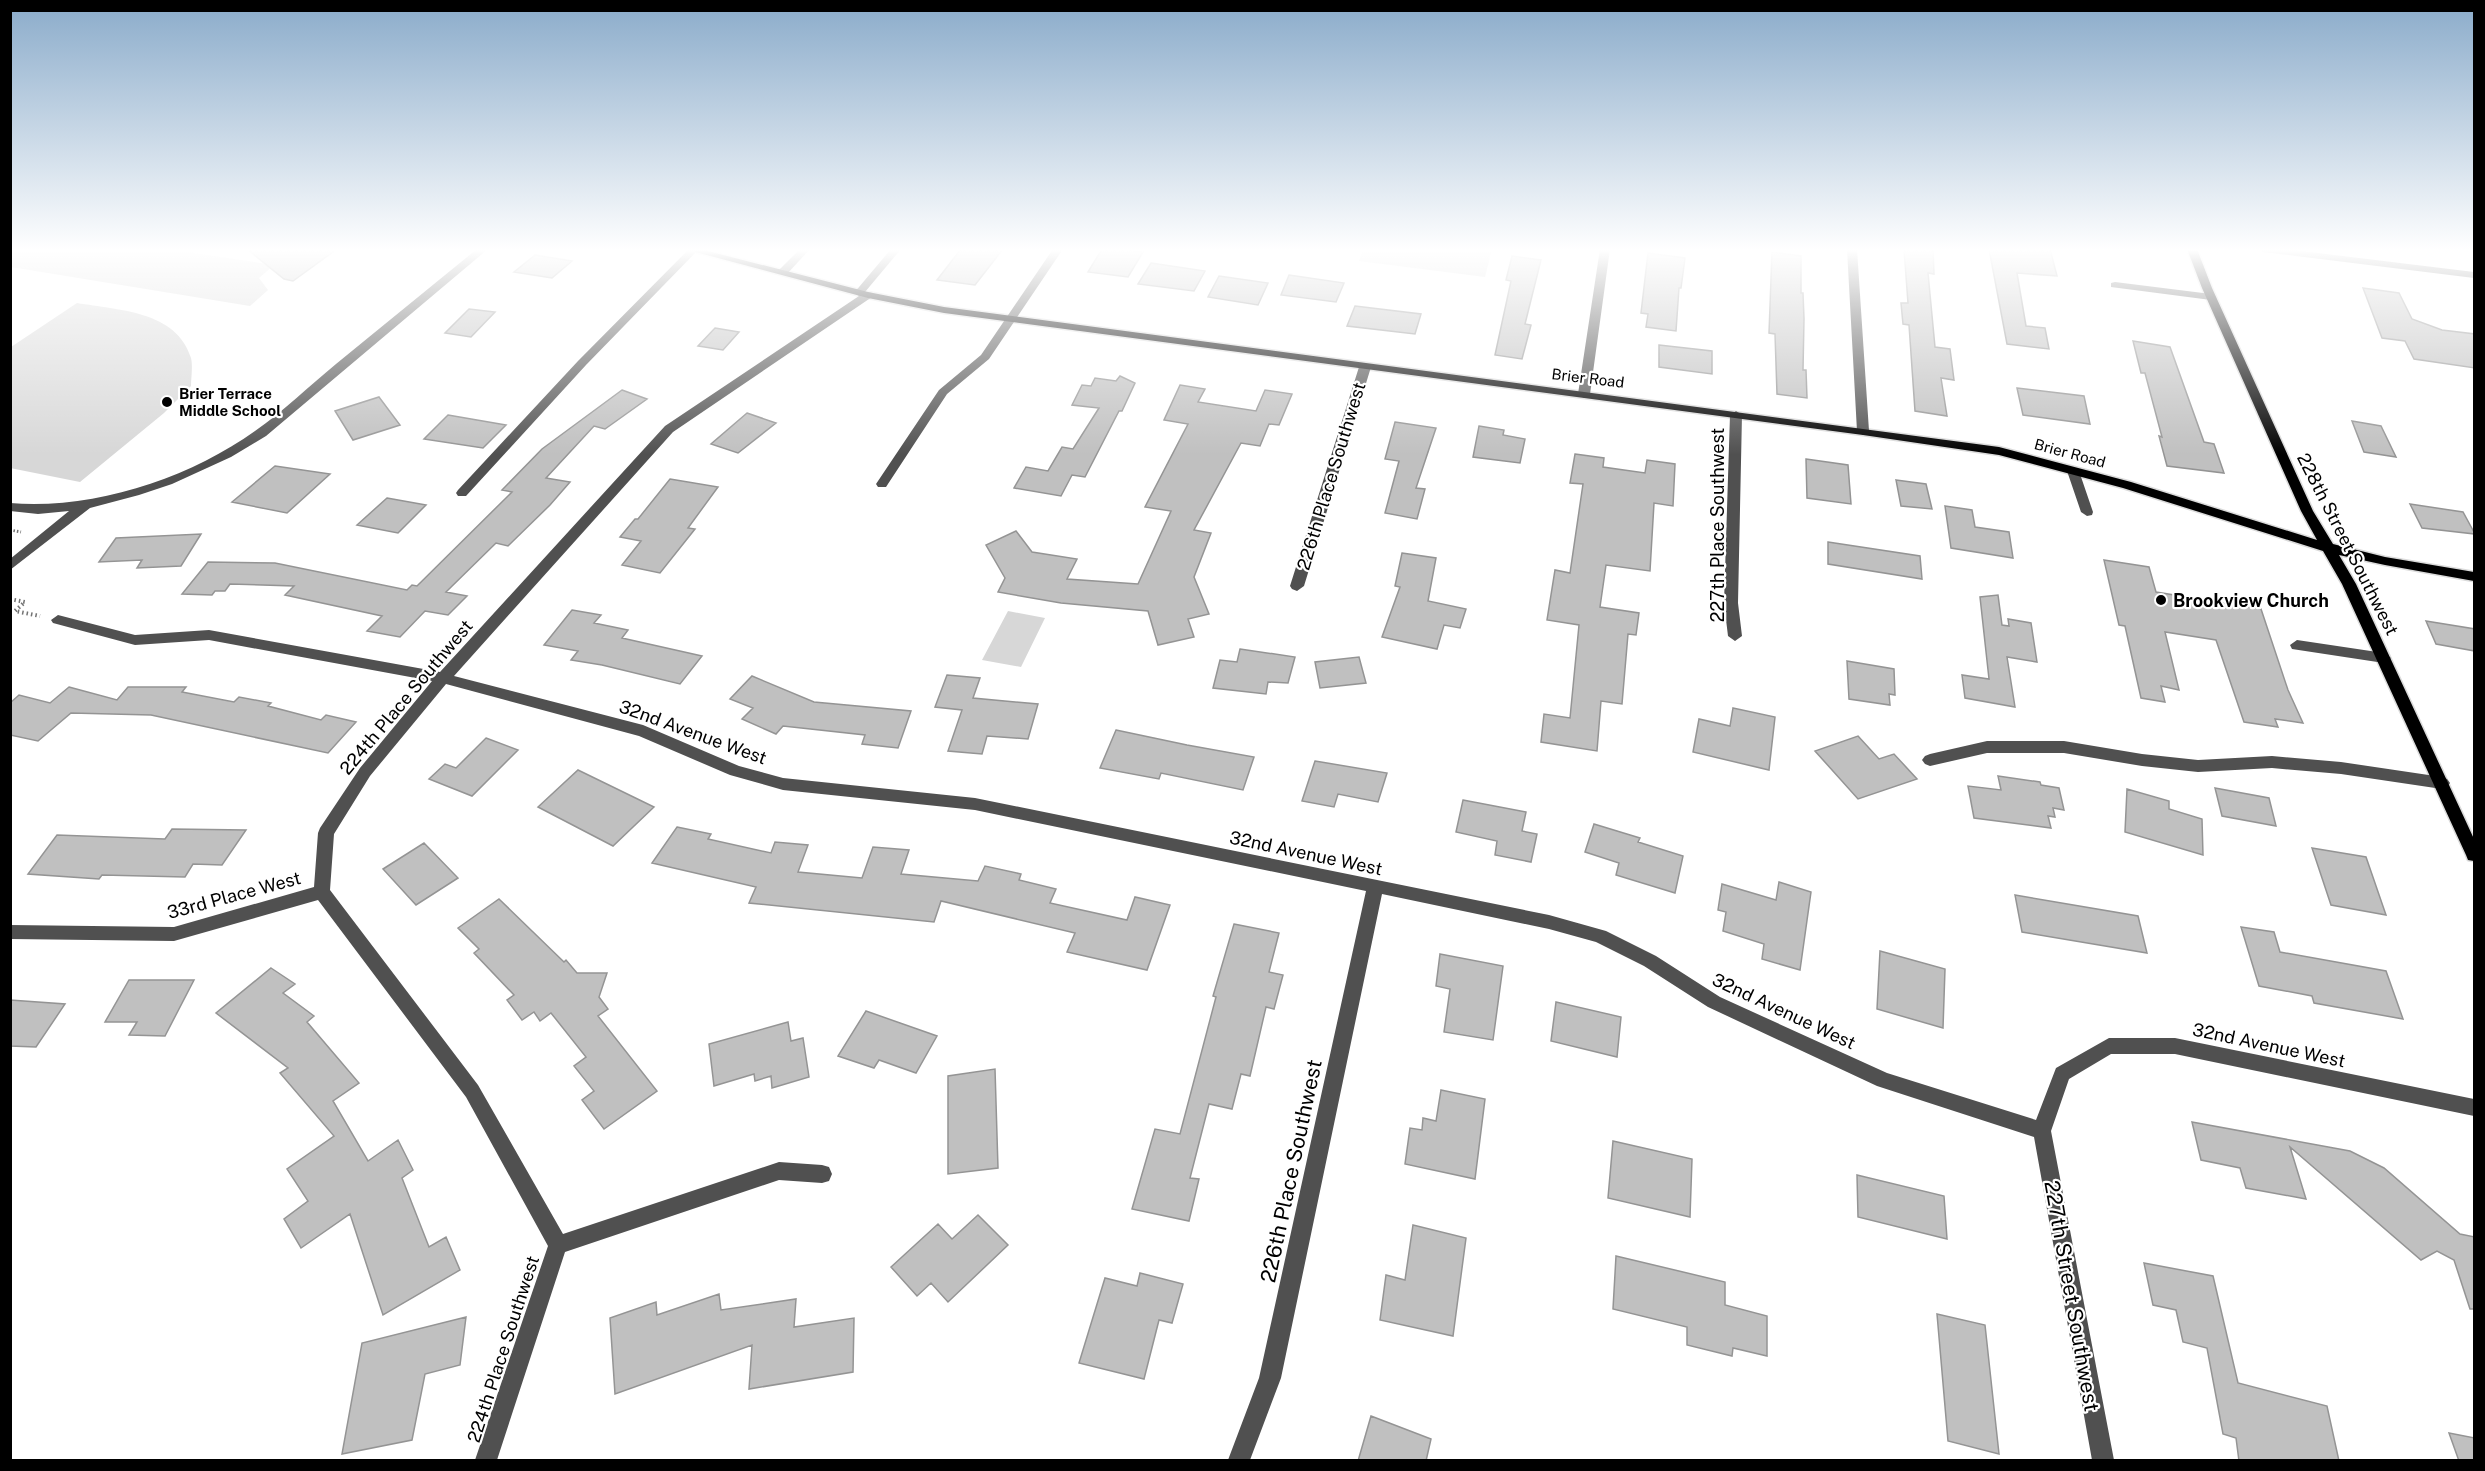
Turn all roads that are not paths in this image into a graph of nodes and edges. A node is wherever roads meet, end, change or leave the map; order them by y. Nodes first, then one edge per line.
1 (400, 318) edge
2 (625, 318) edge
3 (830, 318) edge
4 (996, 318) edge
5 (1595, 318) edge
6 (1856, 318) edge
7 (2220, 318) edge
8 (1012, 320) junction
9 (1365, 367) junction
10 (1584, 394) junction
11 (1736, 415) junction
12 (1863, 431) junction
13 (2073, 471) junction
14 (882, 484) dead end
15 (462, 493) dead end
16 (85, 505) junction
17 (10, 507) edge
18 (2087, 512) dead end
19 (2329, 548) junction
20 (10, 566) edge
21 (2475, 576) edge
22 (1297, 586) dead end
23 (58, 620) road end
24 (1734, 636) dead end
25 (2297, 645) dead end
26 (2384, 658) junction
27 (443, 678) junction
28 (1930, 760) dead end
29 (2442, 783) junction
30 (2475, 855) edge
31 (1375, 888) junction
32 (322, 892) junction
33 (10, 932) edge
34 (2475, 1108) edge
35 (2042, 1131) junction
36 (822, 1174) dead end
37 (558, 1245) junction
38 (486, 1461) edge
39 (1239, 1461) edge
40 (2103, 1461) edge

1 - 16 street
2 - 15 street
3 - 27 street, 224th Place Southwest
4 - 8 main road, Brier Road
5 - 10 street
6 - 12 street
7 - 19 main road, 228th Street Southwest
8 - 9 main road, Brier Road
8 - 14 street
9 - 10 main road, Brier Road
9 - 22 street, 226th Place Southwest
10 - 11 main road, Brier Road
11 - 12 main road, Brier Road
11 - 24 street, 227th Place Southwest
12 - 13 main road, Brier Road
13 - 18 street
13 - 19 main road, Brier Road
16 - 17 street
16 - 20 street
19 - 21 main road, Brier Road
19 - 26 main road, 228th Street Southwest
23 - 27 street, 32nd Avenue West
25 - 26 street
26 - 29 main road, 228th Street Southwest
27 - 31 street, 32nd Avenue West
27 - 32 street, 224th Place Southwest
28 - 29 street
29 - 30 main road, 228th Street Southwest
31 - 35 street, 32nd Avenue West
31 - 39 street, 226th Place Southwest
32 - 33 street, 33rd Place West
32 - 37 street, 224th Place Southwest
34 - 35 street, 32nd Avenue West
35 - 40 street, 227th Street Southwest
36 - 37 street
37 - 38 street, 224th Place Southwest

